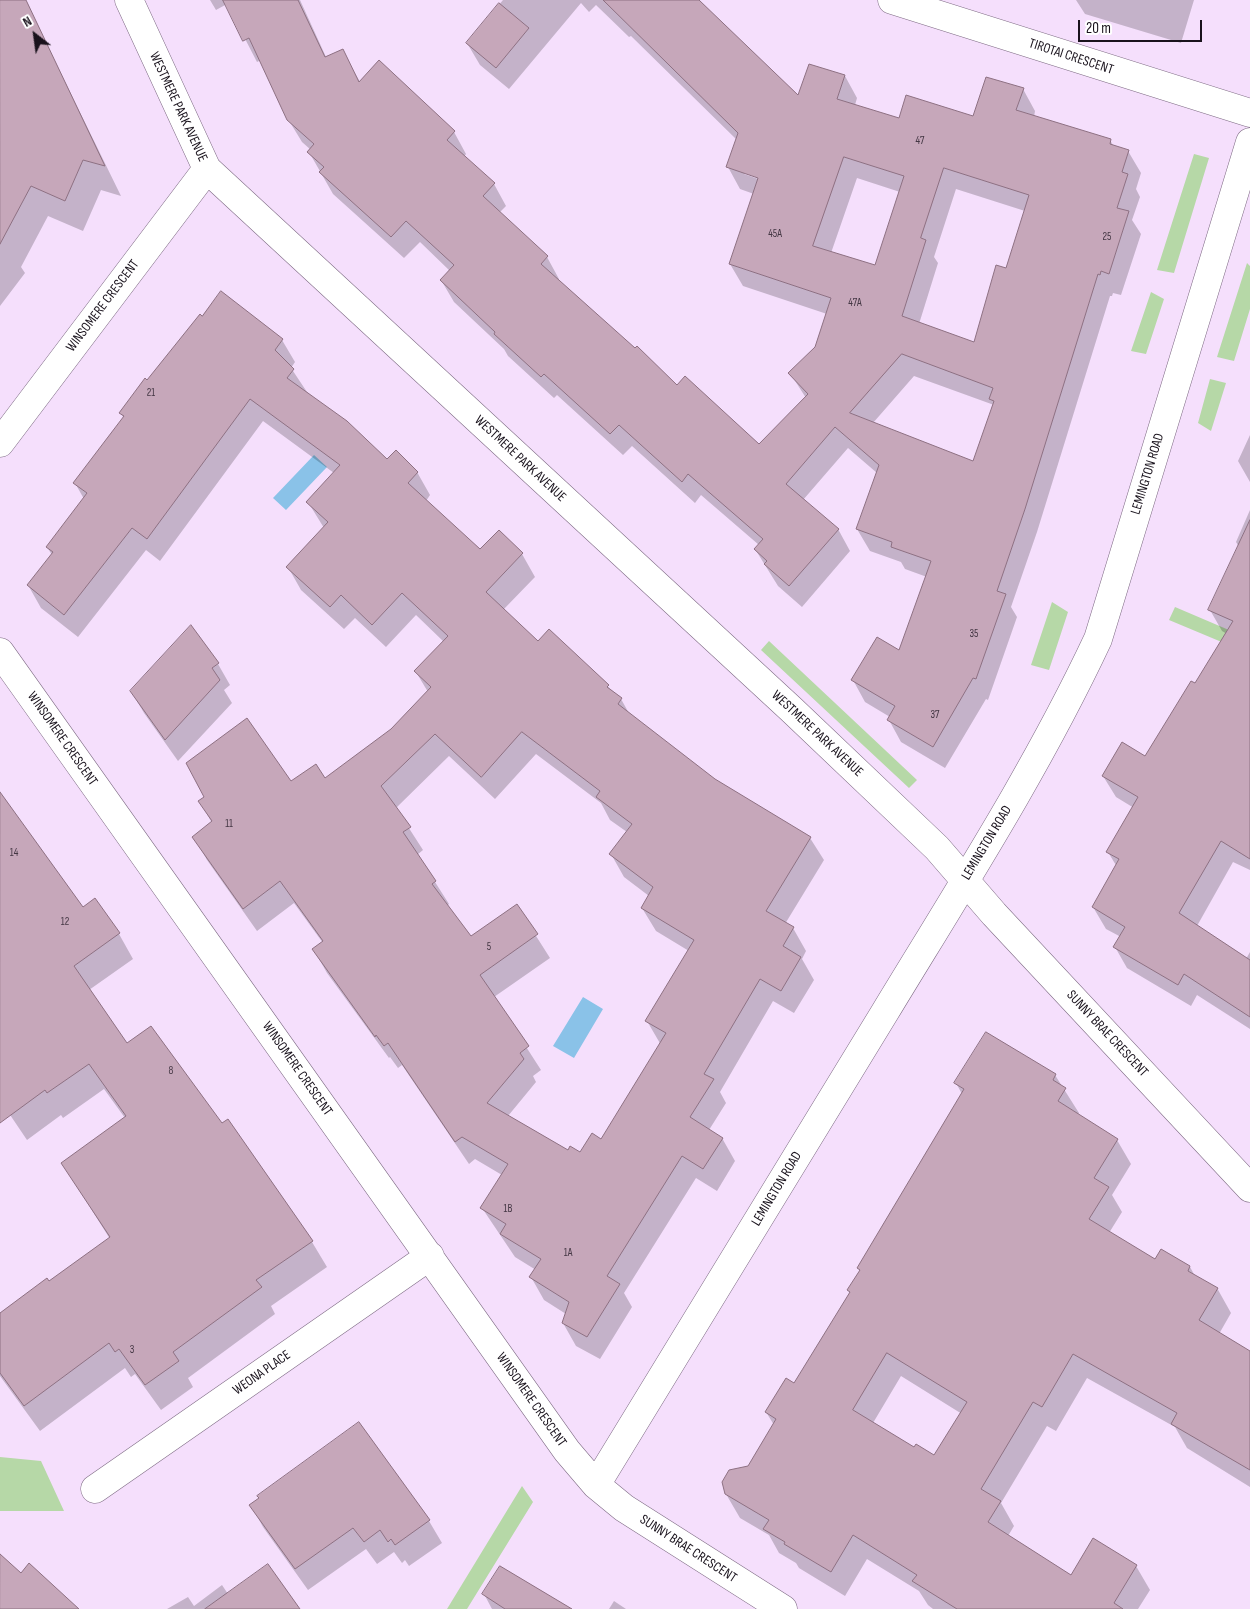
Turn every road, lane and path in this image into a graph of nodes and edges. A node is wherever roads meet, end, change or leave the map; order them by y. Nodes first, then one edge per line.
1 (129, 0) edge
2 (892, 0) edge
3 (1250, 113) edge
4 (1250, 142) edge
5 (207, 169) junction
6 (1242, 198) edge
7 (0, 443) edge
8 (0, 652) edge
9 (966, 879) junction
10 (1250, 1188) edge
11 (430, 1256) junction
12 (596, 1485) junction
13 (95, 1489) dead end
14 (783, 1609) edge

1 - 5 street, WESTMERE PARK AVENUE
2 - 3 street, TIROTAI CRESCENT
4 - 6 street, LEMINGTON ROAD
5 - 7 street, WINSOMERE CRESCENT
5 - 9 street, WESTMERE PARK AVENUE
6 - 9 street, LEMINGTON ROAD
8 - 11 street, WINSOMERE CRESCENT
9 - 10 street, SUNNY BRAE CRESCENT
9 - 12 street, LEMINGTON ROAD
11 - 12 street, WINSOMERE CRESCENT
11 - 13 street, WEONA PLACE
12 - 14 street, SUNNY BRAE CRESCENT

